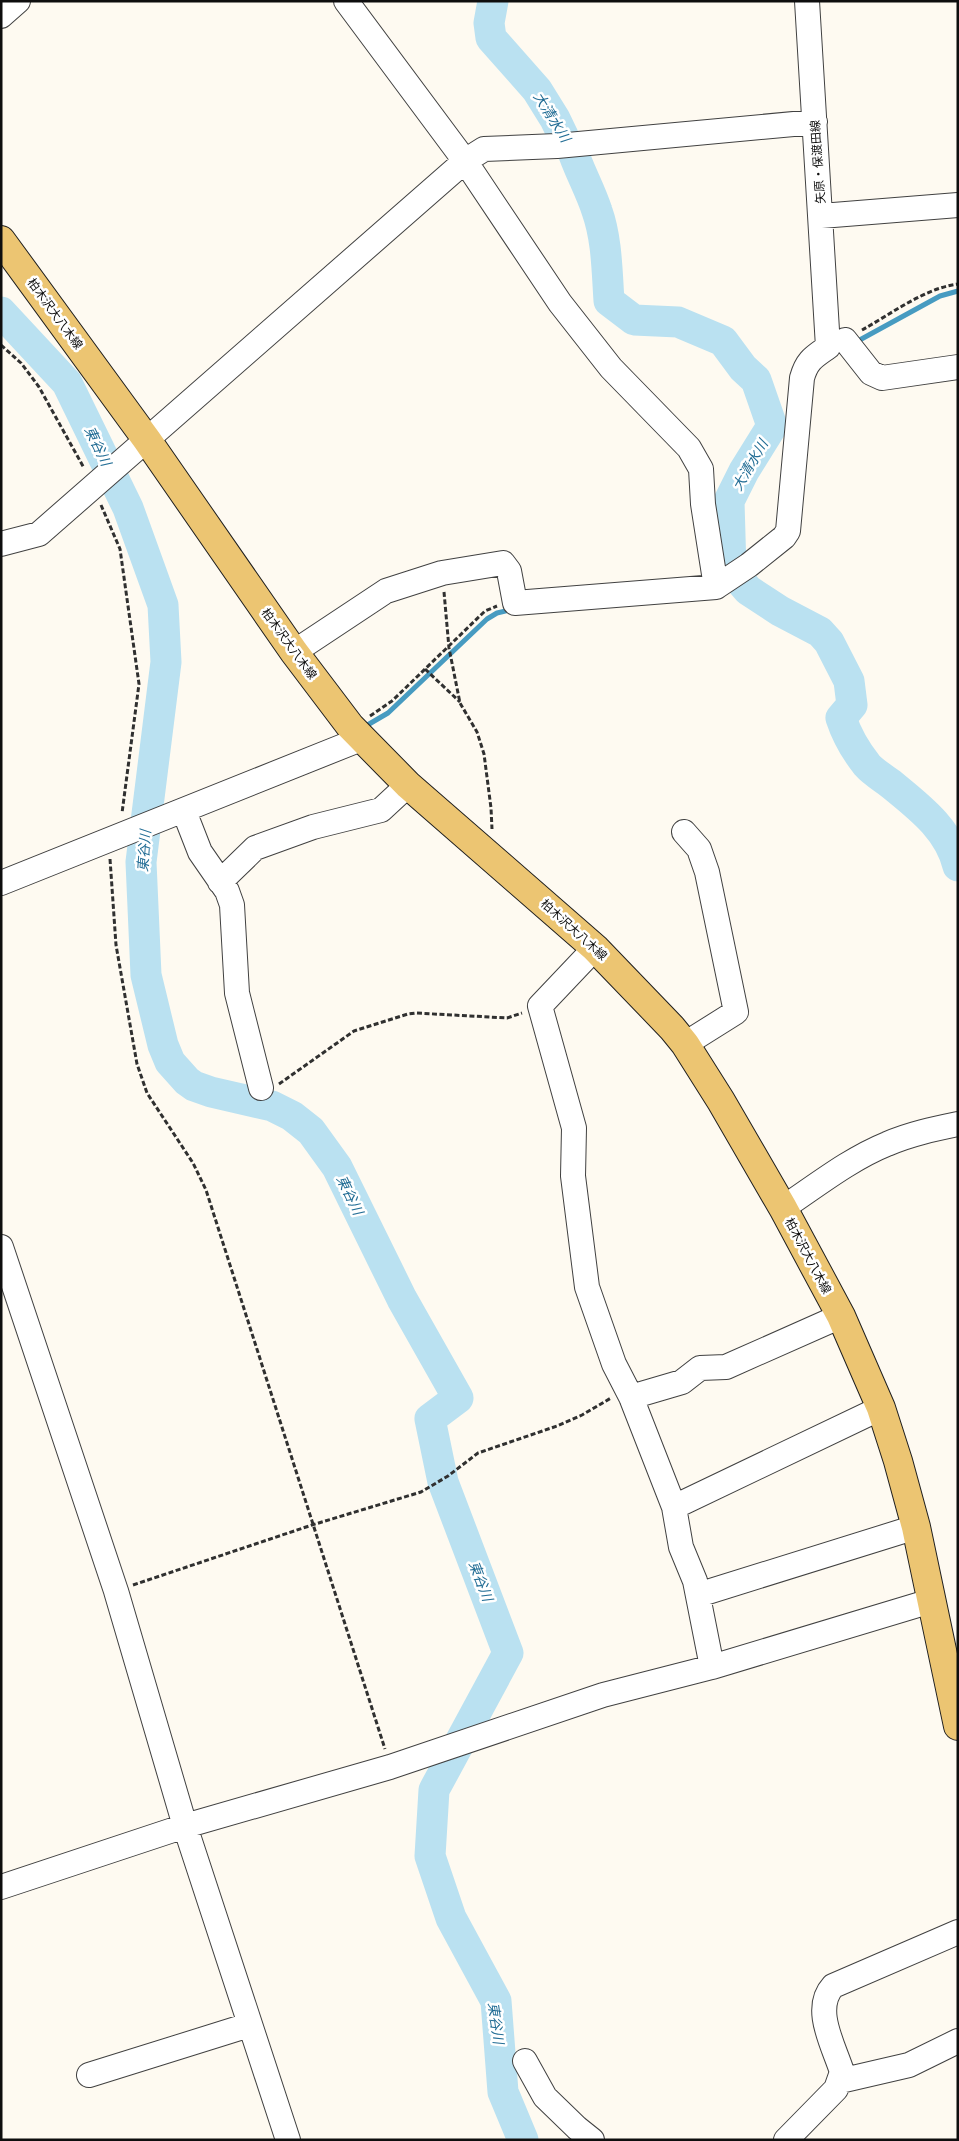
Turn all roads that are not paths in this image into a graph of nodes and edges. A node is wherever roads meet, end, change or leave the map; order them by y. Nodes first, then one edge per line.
1 (18, 1) edge
2 (346, 1) edge
3 (807, 1) edge
4 (1, 16) edge
5 (815, 122) junction
6 (465, 161) junction
7 (958, 205) edge
8 (821, 216) junction
9 (1, 240) edge
10 (845, 340) road end
11 (958, 367) edge
12 (147, 440) junction
13 (1, 544) edge
14 (719, 585) junction
15 (294, 652) junction
16 (363, 728) junction
17 (408, 785) junction
18 (179, 813) junction
19 (684, 832) dead end
20 (220, 882) junction
21 (1, 883) edge
22 (595, 948) junction
23 (685, 1044) junction
24 (261, 1088) road end
25 (958, 1124) edge
26 (782, 1208) junction
27 (1, 1247) edge
28 (841, 1316) junction
29 (629, 1393) junction
30 (881, 1408) junction
31 (674, 1507) junction
32 (916, 1528) junction
33 (698, 1595) junction
34 (931, 1601) junction
35 (712, 1667) junction
36 (957, 1713) edge
37 (185, 1826) junction
38 (1, 1887) edge
39 (958, 1932) edge
40 (249, 2025) junction
41 (958, 2041) edge
42 (525, 2061) dead end
43 (89, 2075) dead end
44 (840, 2082) junction
45 (288, 2140) edge
46 (592, 2140) edge
47 (786, 2140) edge

1 - 4 street
2 - 6 street
3 - 5 street, 矢原・保渡田線
5 - 6 street
5 - 8 street, 矢原・保渡田線
6 - 12 street
6 - 14 street
7 - 8 street, 矢原・保渡田線
8 - 14 street
9 - 12 main road, 柏木沢大八木線
10 - 11 street
12 - 13 street
12 - 15 main road, 柏木沢大八木線
14 - 15 street
15 - 16 main road, 柏木沢大八木線
16 - 17 main road, 柏木沢大八木線
16 - 18 street
17 - 20 street
17 - 22 main road, 柏木沢大八木線
18 - 20 street
18 - 21 street
19 - 23 street
20 - 24 street
22 - 23 main road, 柏木沢大八木線
22 - 29 street
23 - 26 main road, 柏木沢大八木線
25 - 26 street
26 - 28 main road, 柏木沢大八木線
27 - 37 street
28 - 29 street
28 - 30 main road, 柏木沢大八木線
29 - 31 street
30 - 31 street
30 - 32 main road, 柏木沢大八木線
31 - 33 street
32 - 33 street
32 - 34 main road, 柏木沢大八木線
33 - 35 street
34 - 35 street
34 - 36 main road, 柏木沢大八木線
35 - 37 street
37 - 38 street
37 - 40 street
39 - 44 street
40 - 43 street
40 - 45 street
41 - 44 street
42 - 46 street
44 - 47 street

